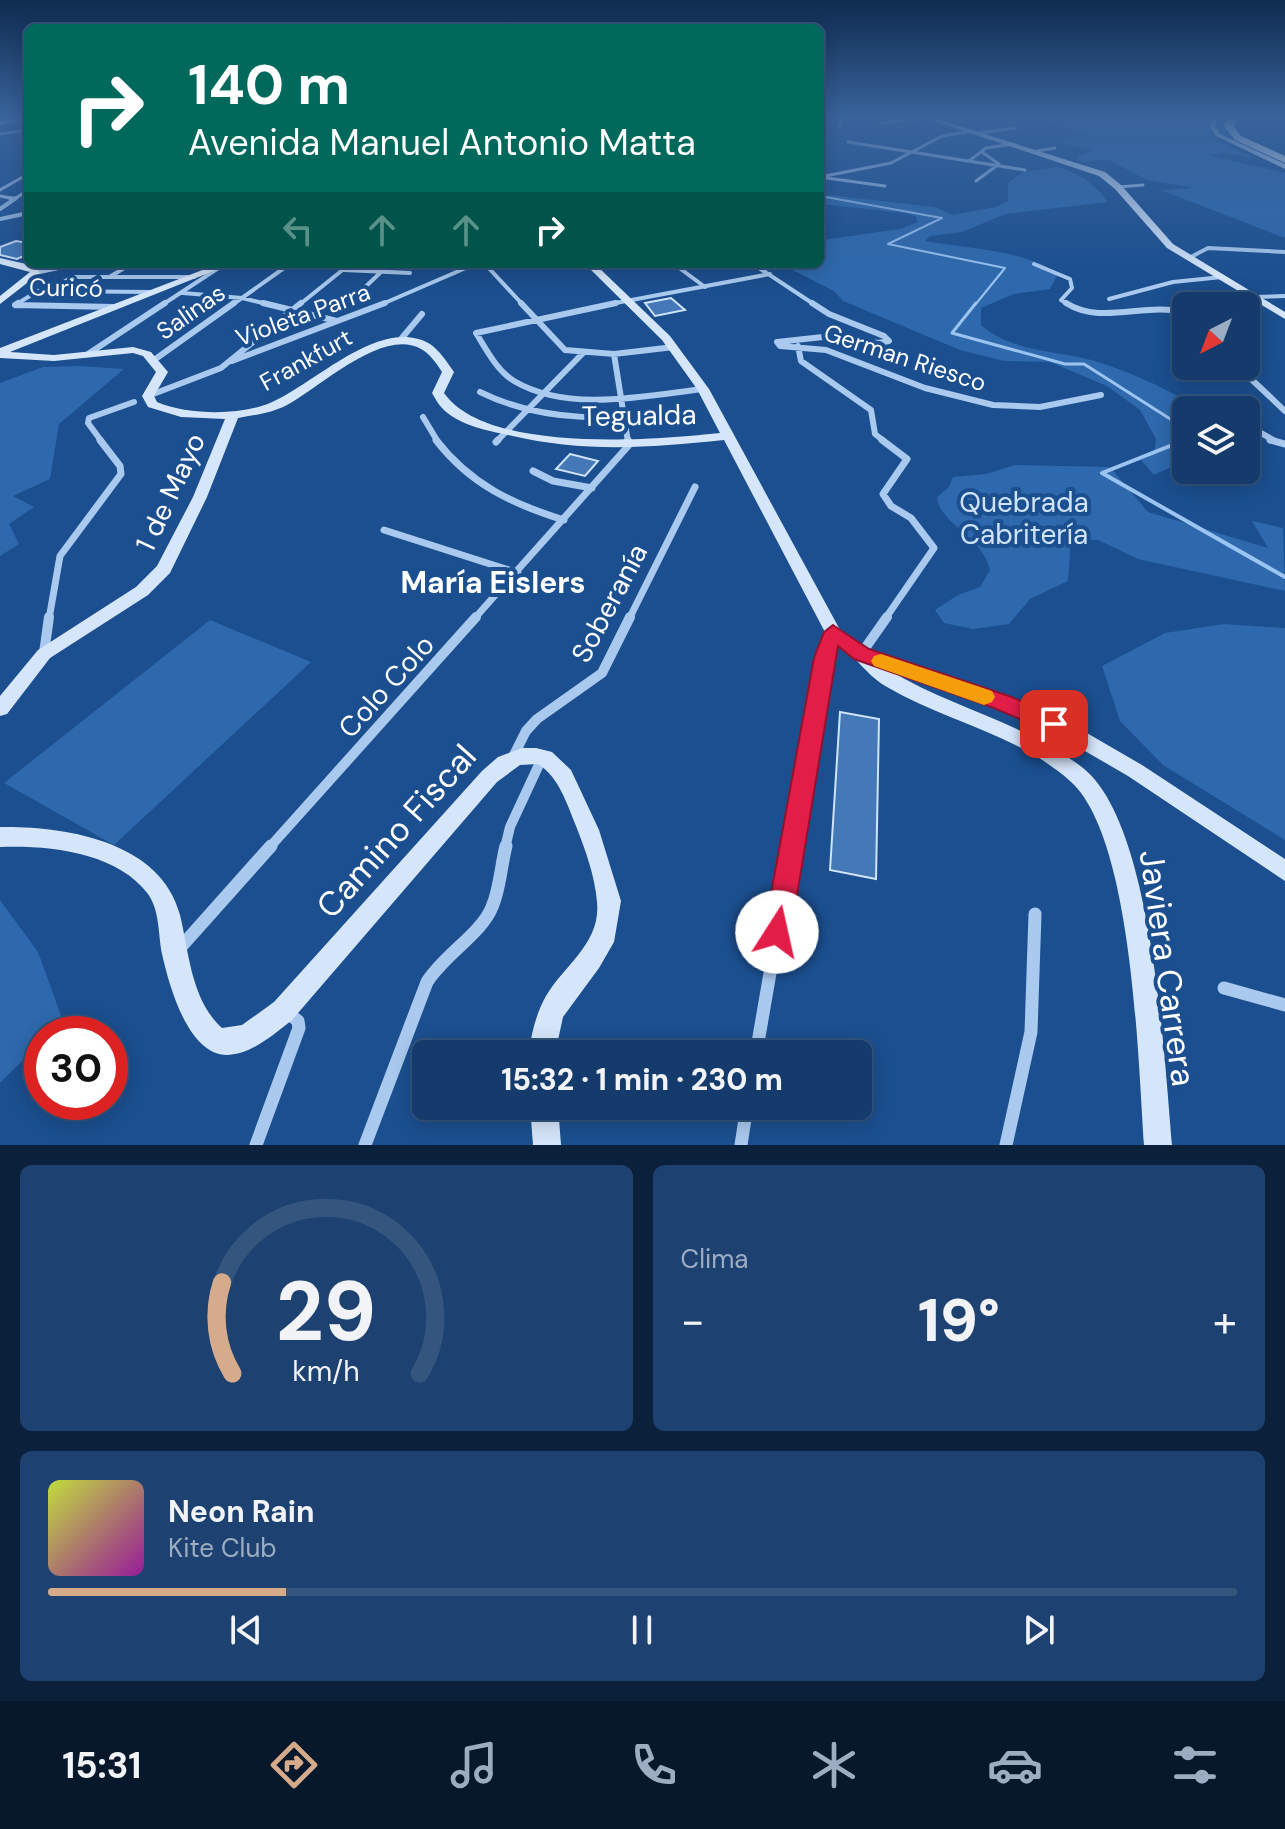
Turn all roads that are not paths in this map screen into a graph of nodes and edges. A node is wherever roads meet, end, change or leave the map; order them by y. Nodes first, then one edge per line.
1 (852, 171) edge
2 (989, 171) edge
3 (1096, 171) edge
4 (824, 176) edge
5 (24, 177) edge
6 (824, 177) edge
7 (976, 181) dead end
8 (1143, 185) dead end
9 (885, 186) dead end
10 (1118, 187) junction
11 (0, 193) edge
12 (24, 193) edge
13 (16, 199) junction
14 (0, 214) edge
15 (24, 214) edge
16 (1285, 252) edge
17 (1189, 258) junction
18 (0, 261) edge
19 (1034, 264) dead end
20 (24, 266) edge
21 (32, 268) edge
22 (58, 268) edge
23 (125, 268) edge
24 (215, 268) edge
25 (219, 268) edge
26 (284, 268) edge
27 (466, 268) edge
28 (489, 268) edge
29 (594, 268) edge
30 (679, 268) edge
31 (760, 268) edge
32 (344, 270) joint
33 (381, 272) junction
34 (35, 273) junction
35 (410, 273) dead end
36 (770, 274) junction
37 (111, 277) junction
38 (194, 277) junction
39 (1222, 277) junction
40 (705, 287) junction
41 (49, 291) junction
42 (154, 292) junction
43 (360, 292) dead end
44 (1246, 292) edge
45 (183, 293) junction
46 (1285, 296) edge
47 (1260, 297) edge
48 (242, 298) junction
49 (1109, 299) dead end
50 (0, 301) edge
51 (630, 301) junction
52 (1260, 301) edge
53 (117, 307) junction
54 (294, 310) junction
55 (1172, 311) edge
56 (422, 314) dead end
57 (1285, 316) edge
58 (537, 318) junction
59 (338, 322) junction
60 (401, 339) junction
61 (33, 340) junction
62 (0, 343) edge
63 (798, 346) junction
64 (674, 347) junction
65 (581, 353) junction
66 (0, 354) edge
67 (88, 354) junction
68 (614, 354) junction
69 (154, 360) junction
70 (232, 361) junction
71 (1252, 380) edge
72 (703, 389) junction
73 (480, 392) dead end
74 (544, 392) junction
75 (1101, 395) dead end
76 (148, 396) junction
77 (620, 398) junction
78 (134, 402) dead end
79 (688, 411) dead end
80 (1285, 411) edge
81 (524, 412) junction
82 (234, 413) junction
83 (423, 417) dead end
84 (622, 419) junction
85 (1260, 434) edge
86 (500, 436) junction
87 (728, 436) junction
88 (1285, 444) edge
89 (629, 445) junction
90 (533, 471) dead end
91 (695, 487) dead end
92 (592, 488) junction
93 (564, 520) junction
94 (384, 530) dead end
95 (518, 573) junction
96 (833, 632) junction
97 (44, 654) junction
98 (861, 654) junction
99 (955, 687) junction
100 (0, 709) edge
101 (968, 718) junction
102 (543, 756) junction
103 (512, 759) junction
104 (0, 837) edge
105 (1285, 871) edge
106 (1035, 914) dead end
107 (175, 954) junction
108 (1224, 988) dead end
109 (1285, 1005) edge
110 (283, 1011) junction
111 (544, 1040) edge
112 (758, 1040) edge
113 (545, 1120) edge
114 (745, 1120) edge
115 (256, 1145) edge
116 (365, 1145) edge
117 (547, 1145) edge
118 (741, 1145) edge
119 (1006, 1145) edge
120 (1158, 1145) edge

1 - 4 street
2 - 7 street
3 - 10 street
5 - 11 street
6 - 9 street
8 - 10 street
10 - 17 street
11 - 13 street
12 - 13 street
13 - 14 street
14 - 15 street
16 - 17 street
17 - 39 street
18 - 20 street
19 - 55 street
21 - 34 street
22 - 34 street
23 - 37 street
24 - 38 street
25 - 45 street
26 - 48 street, Salinas
27 - 59 street, Violeta Parra
28 - 58 street
29 - 51 street
30 - 40 street
31 - 36 street, German Riesco
32 - 33 street
32 - 54 street
33 - 35 street
33 - 43 street
34 - 50 street
36 - 40 street
36 - 63 street, German Riesco
37 - 38 street
37 - 41 street
38 - 42 street
39 - 44 street
39 - 49 street
40 - 51 street
41 - 42 street
41 - 53 street, Curicó
42 - 53 street
45 - 48 street
45 - 67 street
46 - 47 street
48 - 54 street
48 - 69 street, Salinas
51 - 58 street
51 - 64 street
52 - 57 street
53 - 61 street
54 - 59 street
54 - 70 street
56 - 60 street, Frankfurt
58 - 65 street
58 - 74 street
59 - 70 street, Violeta Parra
60 - 82 street, Frankfurt
60 - 86 street
61 - 62 street
61 - 66 street
63 - 75 street, German Riesco
63 - 98 street
64 - 68 street
64 - 72 street
65 - 68 street
65 - 74 street
66 - 67 street
67 - 69 street
68 - 77 street
69 - 76 street
70 - 76 street
71 - 80 street
72 - 77 street
72 - 87 street
73 - 81 street
74 - 77 street
74 - 81 street
76 - 82 street, Frankfurt
77 - 84 street
78 - 97 street
79 - 84 street
81 - 84 street
81 - 86 street
82 - 97 street, 1 de Mayo
83 - 93 street
84 - 89 street
85 - 88 street
86 - 89 street, Tegualda
87 - 89 street, Tegualda
87 - 96 street
89 - 92 street, Colo Colo
90 - 92 street
91 - 103 street, Soberanía
92 - 93 street, Colo Colo
93 - 95 street, Colo Colo
94 - 95 street
95 - 107 street, Colo Colo
96 - 98 street, Javiera Carrera
96 - 112 street
97 - 100 street, 1 de Mayo
98 - 99 street
98 - 101 street, Javiera Carrera
99 - 101 street
99 - 105 street
101 - 120 street, Javiera Carrera
102 - 103 street, Camino Fiscal
102 - 111 street
102 - 116 street
103 - 110 street, Camino Fiscal
104 - 107 street
106 - 119 street
107 - 110 street, Camino Fiscal
108 - 109 street
110 - 115 street
113 - 117 street
114 - 118 street

